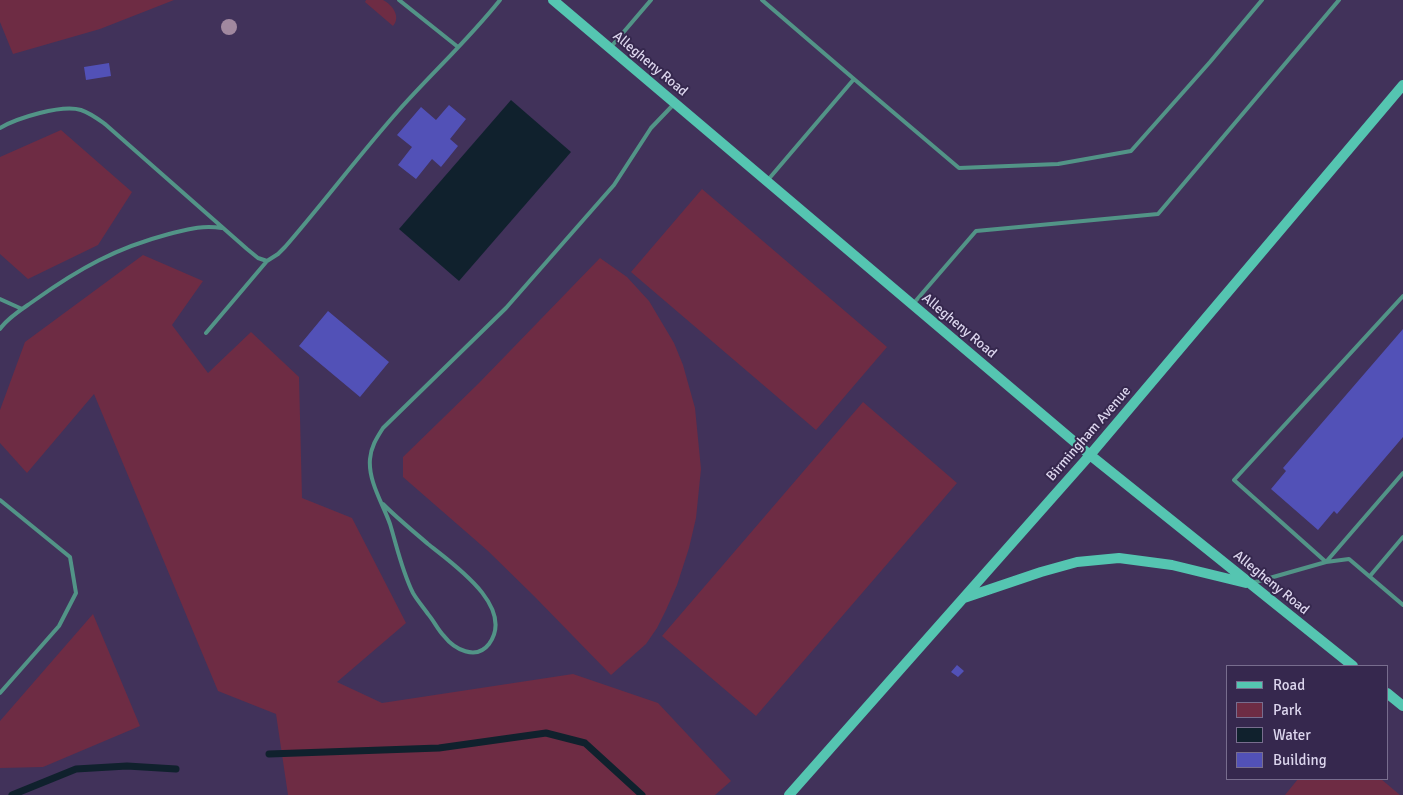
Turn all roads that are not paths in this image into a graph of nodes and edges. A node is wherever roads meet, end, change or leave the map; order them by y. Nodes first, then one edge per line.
1 (399, 0) edge
2 (500, 0) edge
3 (553, 0) edge
4 (651, 0) edge
5 (762, 0) edge
6 (1262, 0) edge
7 (1339, 0) edge
8 (458, 48) junction
9 (610, 48) junction
10 (854, 79) junction
11 (1403, 86) edge
12 (675, 103) junction
13 (0, 128) edge
14 (767, 180) junction
15 (223, 228) junction
16 (267, 261) junction
17 (1403, 296) edge
18 (0, 299) edge
19 (913, 304) junction
20 (22, 310) junction
21 (0, 329) edge
22 (206, 333) dead end
23 (1090, 456) junction
24 (1403, 473) edge
25 (0, 500) edge
26 (383, 504) junction
27 (1403, 537) edge
28 (1326, 562) junction
29 (1370, 576) junction
30 (1250, 584) junction
31 (963, 598) junction
32 (1403, 605) edge
33 (1352, 665) edge
34 (0, 693) edge
35 (1388, 694) edge
36 (1403, 706) edge
37 (789, 795) edge

1 - 8 lane
2 - 8 lane
3 - 9 main road, Allegheny Road
4 - 9 lane
5 - 10 lane
6 - 10 lane
7 - 19 lane
8 - 16 lane
9 - 12 main road, Allegheny Road
10 - 14 lane
11 - 23 main road, Birmingham Avenue
12 - 14 main road, Allegheny Road
12 - 26 lane
13 - 15 lane
14 - 19 main road, Allegheny Road
15 - 16 lane
15 - 20 lane
16 - 22 lane
17 - 28 lane
18 - 20 lane
19 - 23 main road, Allegheny Road
20 - 21 lane
23 - 30 main road, Allegheny Road
23 - 31 main road, Birmingham Avenue
24 - 28 lane
25 - 34 lane
26 - 26 lane
27 - 29 lane
28 - 29 lane
28 - 30 lane
29 - 32 lane
30 - 31 main road
30 - 33 main road, Allegheny Road
31 - 37 main road, Birmingham Avenue
35 - 36 main road

